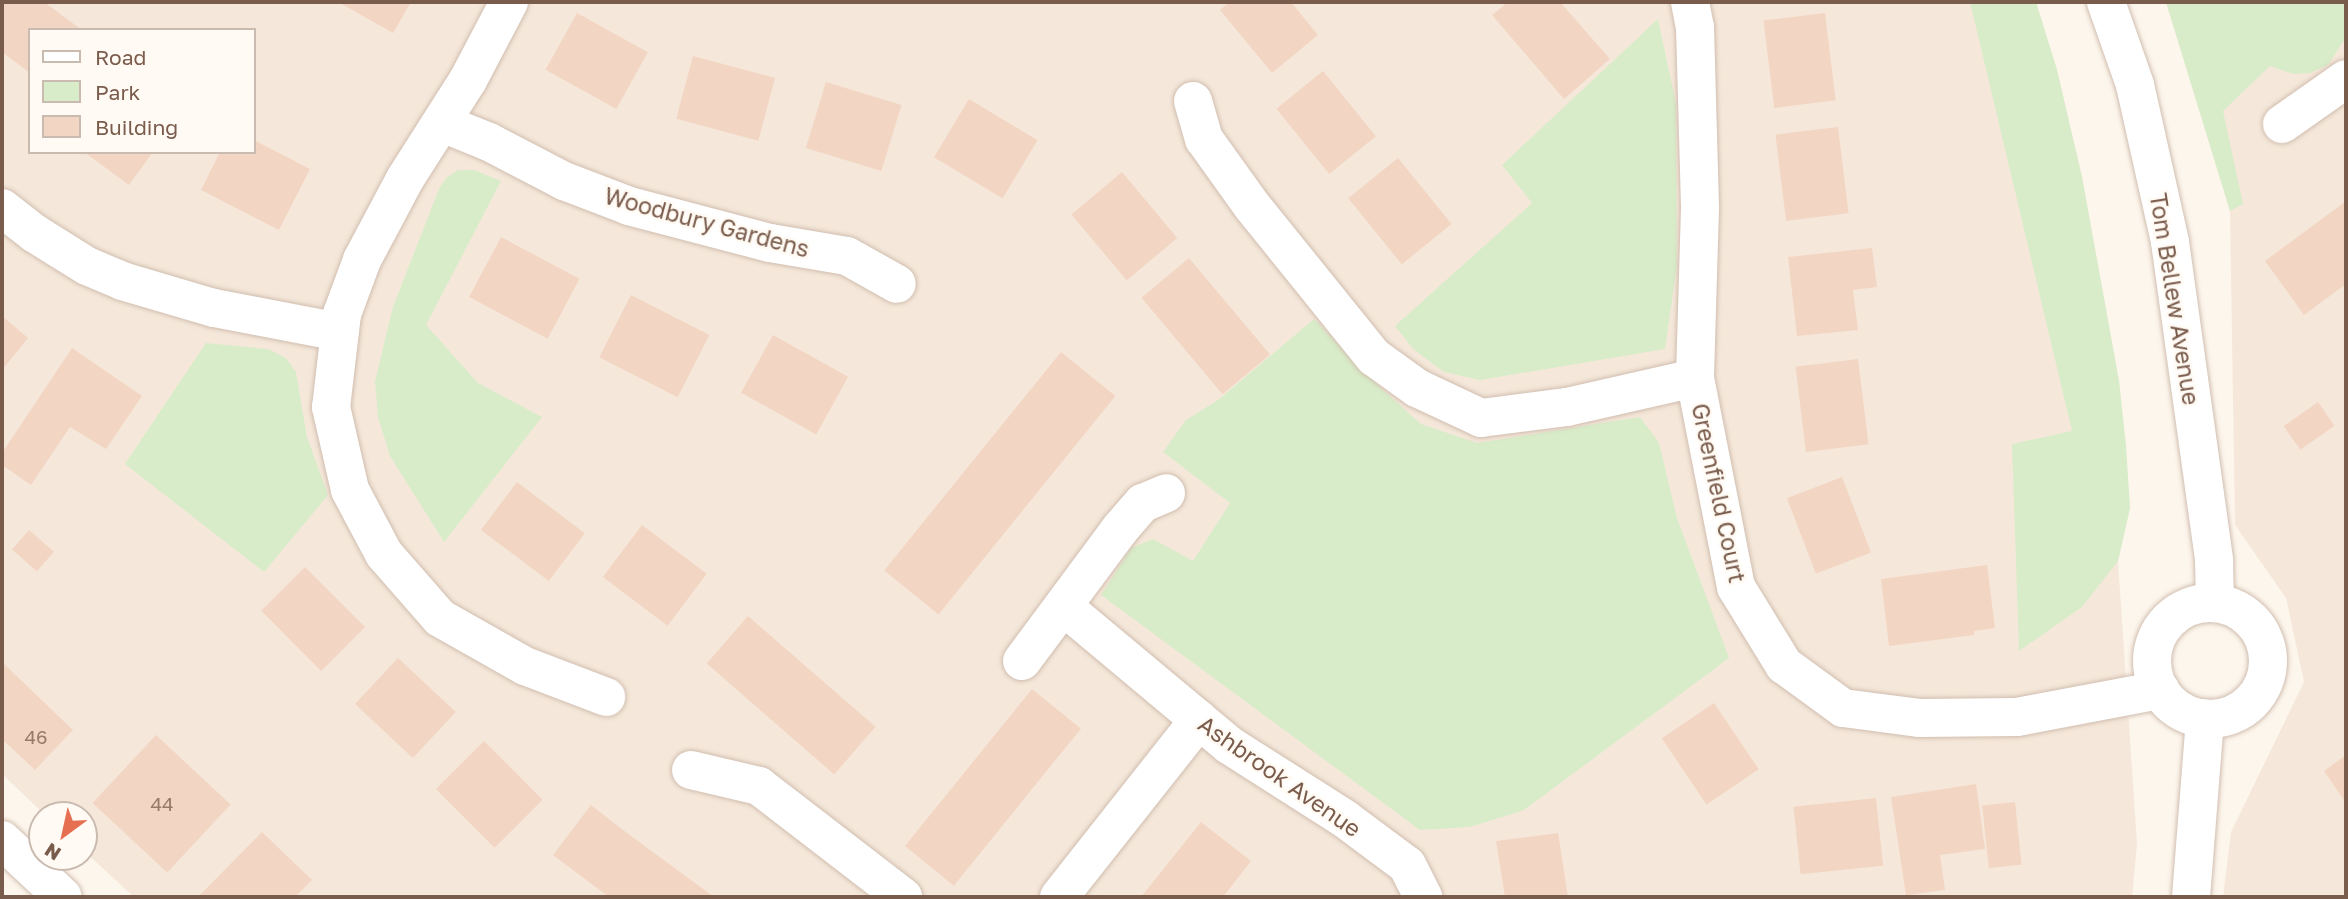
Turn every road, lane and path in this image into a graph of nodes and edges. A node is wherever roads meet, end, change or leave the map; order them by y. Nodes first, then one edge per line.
1 (509, 2) edge
2 (1690, 2) edge
3 (2106, 2) edge
4 (2346, 79) edge
5 (1193, 101) dead end
6 (442, 123) junction
7 (2282, 124) dead end
8 (2, 208) edge
9 (897, 284) dead end
10 (340, 332) junction
11 (1695, 378) junction
12 (1166, 493) dead end
13 (2215, 602) junction
14 (1064, 607) junction
15 (1022, 661) dead end
16 (2160, 690) junction
17 (606, 698) dead end
18 (2205, 719) junction
19 (1199, 720) junction
20 (691, 770) dead end
21 (2, 840) edge
22 (63, 897) edge
23 (903, 897) edge
24 (1059, 897) edge
25 (1423, 897) edge
26 (2191, 897) edge

1 - 6 street
2 - 11 street, Greenfield Court
3 - 13 street, Tom Bellew Avenue
4 - 7 street
5 - 11 street, Greenfield Court
6 - 9 street, Woodbury Gardens
6 - 10 street
8 - 10 street
10 - 17 street
11 - 16 street, Greenfield Court
12 - 14 street
13 - 16 street
13 - 18 street
14 - 15 street
14 - 19 street, Ashbrook Avenue
16 - 18 street
18 - 26 street
19 - 24 street
19 - 25 street, Ashbrook Avenue
20 - 23 street
21 - 22 street

